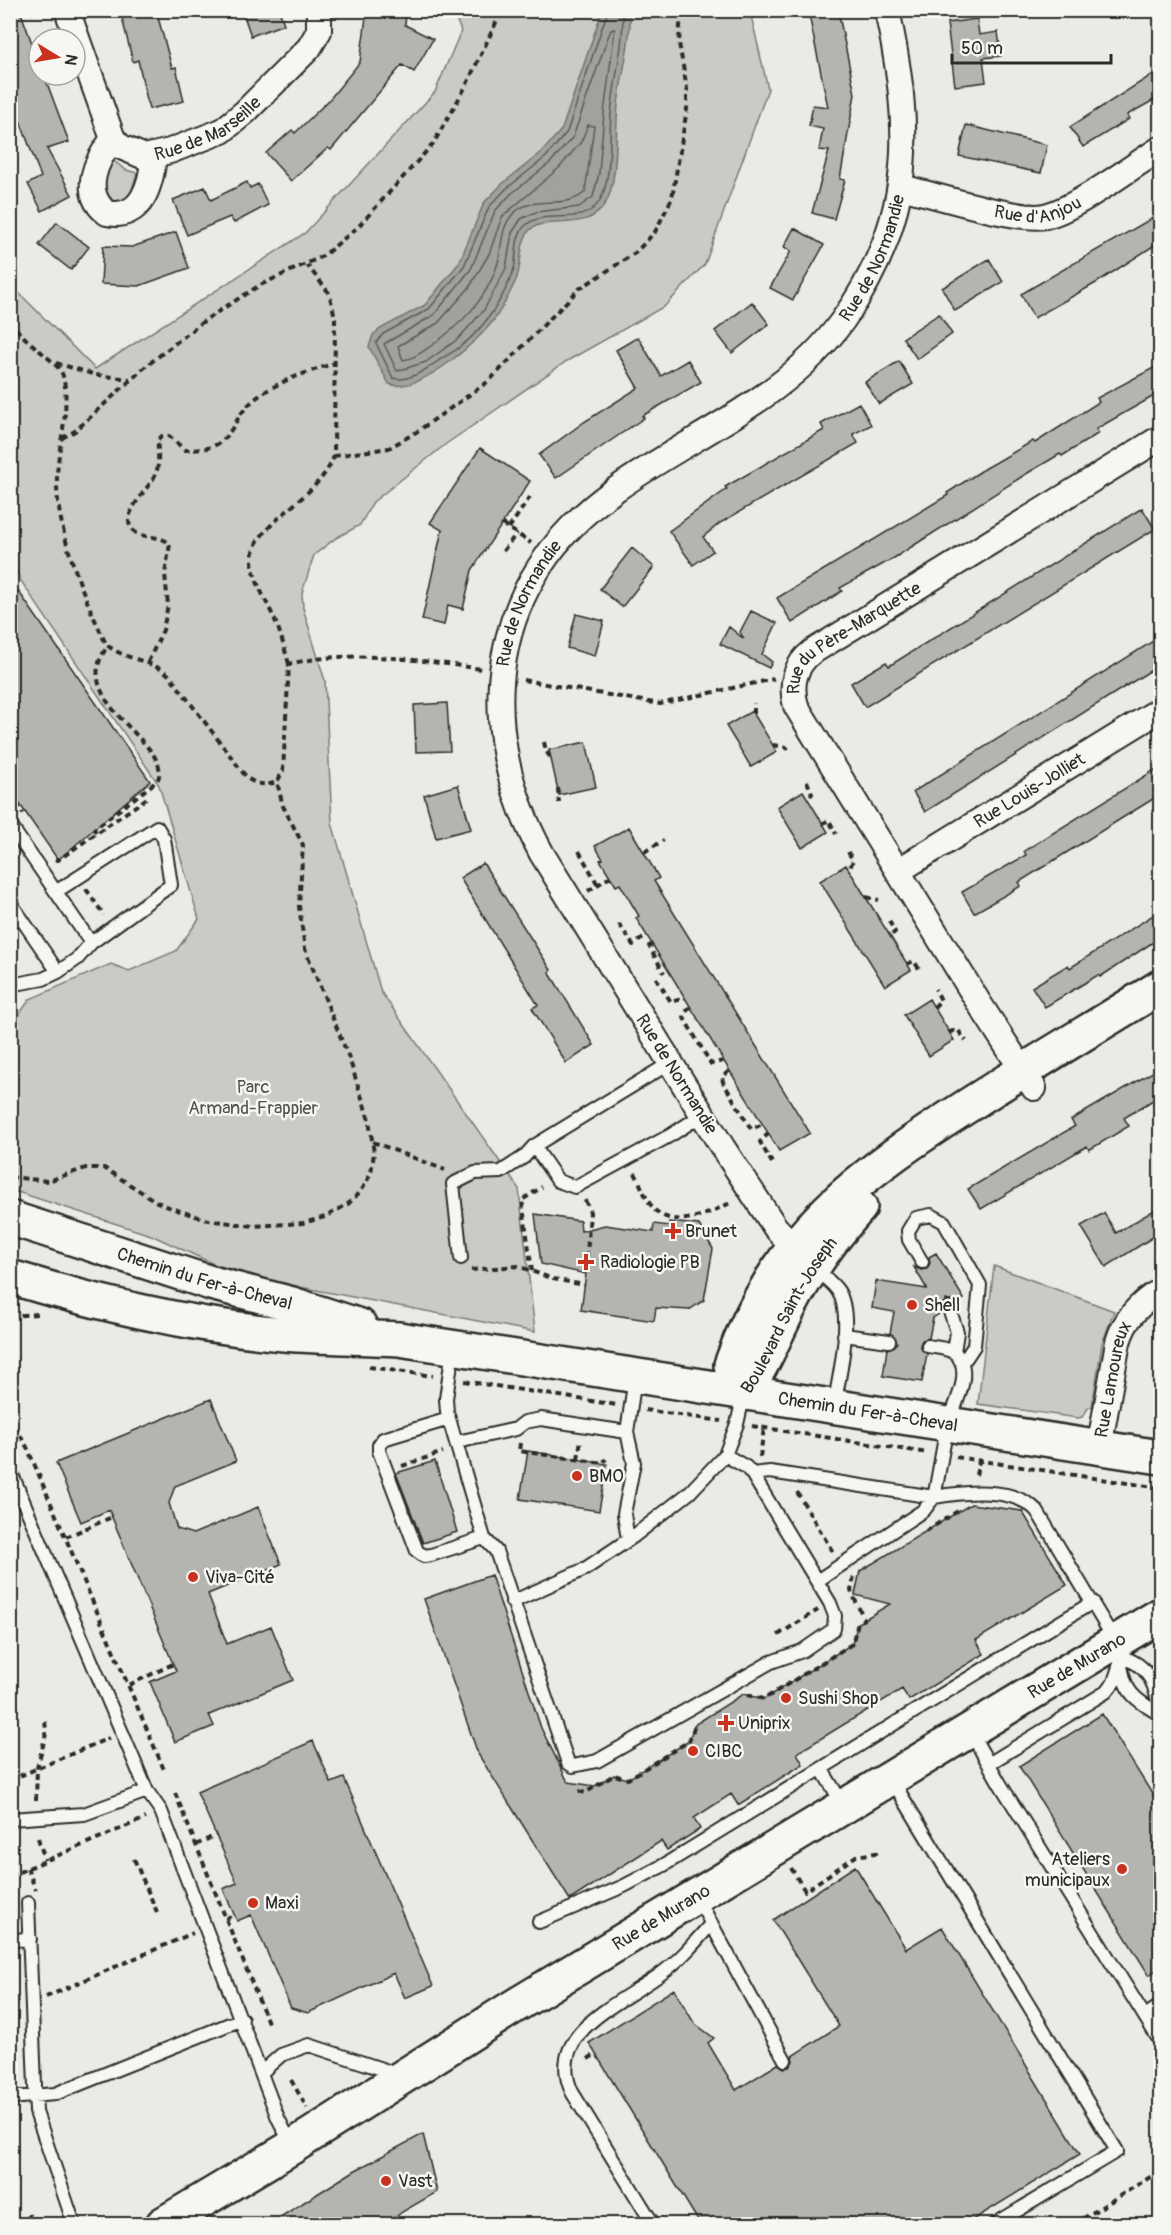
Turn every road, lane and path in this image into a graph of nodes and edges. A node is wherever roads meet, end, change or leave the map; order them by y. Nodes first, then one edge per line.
1 (67, 10) edge
2 (319, 10) edge
3 (502, 10) edge
4 (681, 10) edge
5 (887, 10) edge
6 (113, 139) junction
7 (1161, 149) edge
8 (154, 156) junction
9 (901, 187) junction
10 (307, 265) junction
11 (10, 320) edge
12 (54, 363) junction
13 (335, 363) junction
14 (131, 379) junction
15 (62, 438) junction
16 (1161, 438) edge
17 (334, 456) junction
18 (530, 497) dead end
19 (502, 524) dead end
20 (509, 528) junction
21 (516, 533) junction
22 (503, 551) dead end
23 (549, 554) junction
24 (108, 646) junction
25 (148, 662) junction
26 (289, 664) junction
27 (484, 669) dead end
28 (779, 678) dead end
29 (513, 679) dead end
30 (754, 703) dead end
31 (1161, 710) edge
32 (754, 714) dead end
33 (544, 742) dead end
34 (773, 745) dead end
35 (791, 753) dead end
36 (550, 757) dead end
37 (278, 782) junction
38 (807, 782) dead end
39 (558, 788) dead end
40 (10, 795) edge
41 (150, 796) dead end
42 (807, 798) dead end
43 (559, 803) dead end
44 (30, 824) dead end
45 (822, 824) dead end
46 (10, 825) edge
47 (96, 832) junction
48 (836, 834) dead end
49 (664, 840) dead end
50 (579, 851) dead end
51 (49, 852) dead end
52 (644, 852) dead end
53 (848, 852) dead end
54 (62, 856) junction
55 (66, 862) dead end
56 (849, 871) dead end
57 (898, 871) junction
58 (598, 885) dead end
59 (84, 887) dead end
60 (57, 891) junction
61 (866, 897) dead end
62 (879, 900) dead end
63 (10, 902) edge
64 (107, 918) dead end
65 (889, 921) dead end
66 (619, 924) dead end
67 (646, 936) dead end
68 (890, 936) dead end
69 (91, 943) junction
70 (652, 945) dead end
71 (907, 964) dead end
72 (58, 972) junction
73 (921, 972) dead end
74 (663, 973) dead end
75 (656, 978) dead end
76 (10, 985) edge
77 (1161, 987) edge
78 (935, 989) dead end
79 (685, 998) dead end
80 (934, 1007) dead end
81 (690, 1008) dead end
82 (1161, 1010) edge
83 (949, 1032) dead end
84 (966, 1041) dead end
85 (723, 1062) dead end
86 (670, 1063) junction
87 (729, 1071) dead end
88 (1029, 1079) junction
89 (702, 1115) junction
90 (763, 1124) dead end
91 (769, 1133) dead end
92 (374, 1142) junction
93 (534, 1146) junction
94 (772, 1163) dead end
95 (446, 1171) dead end
96 (10, 1177) edge
97 (556, 1179) junction
98 (643, 1188) dead end
99 (752, 1192) junction
100 (590, 1212) dead end
101 (10, 1218) edge
102 (587, 1255) dead end
103 (803, 1257) junction
104 (461, 1258) dead end
105 (922, 1262) dead end
106 (463, 1271) dead end
107 (531, 1271) junction
108 (10, 1277) edge
109 (584, 1285) dead end
110 (1161, 1291) edge
111 (949, 1308) dead end
112 (844, 1335) junction
113 (399, 1339) junction
114 (889, 1341) dead end
115 (928, 1346) dead end
116 (453, 1348) junction
117 (957, 1356) junction
118 (635, 1377) junction
119 (464, 1381) dead end
120 (744, 1393) junction
121 (613, 1405) dead end
122 (834, 1408) junction
123 (647, 1410) dead end
124 (10, 1417) edge
125 (449, 1419) junction
126 (708, 1419) dead end
127 (948, 1425) junction
128 (627, 1432) junction
129 (453, 1446) junction
130 (1099, 1448) junction
131 (519, 1450) dead end
132 (925, 1453) dead end
133 (725, 1455) junction
134 (1161, 1457) edge
135 (760, 1458) dead end
136 (959, 1458) dead end
137 (606, 1459) dead end
138 (979, 1460) junction
139 (401, 1466) dead end
140 (10, 1470) edge
141 (752, 1474) junction
142 (976, 1475) dead end
143 (788, 1488) dead end
144 (1161, 1488) edge
145 (934, 1497) junction
146 (961, 1510) dead end
147 (112, 1517) dead end
148 (921, 1534) dead end
149 (66, 1537) junction
150 (484, 1538) junction
151 (628, 1540) junction
152 (833, 1552) dead end
153 (860, 1571) dead end
154 (817, 1581) junction
155 (512, 1602) junction
156 (1093, 1602) junction
157 (1161, 1615) edge
158 (1118, 1649) junction
159 (173, 1664) dead end
160 (129, 1685) junction
161 (743, 1694) dead end
162 (1160, 1715) edge
163 (45, 1718) dead end
164 (702, 1720) dead end
165 (970, 1731) junction
166 (110, 1737) dead end
167 (990, 1763) junction
168 (37, 1768) junction
169 (822, 1770) junction
170 (165, 1772) dead end
171 (891, 1779) junction
172 (10, 1780) edge
173 (147, 1791) junction
174 (579, 1791) dead end
175 (175, 1793) dead end
176 (36, 1800) dead end
177 (845, 1807) junction
178 (147, 1817) dead end
179 (10, 1820) edge
180 (216, 1835) dead end
181 (38, 1838) dead end
182 (196, 1845) junction
183 (12, 1848) dead end
184 (882, 1852) dead end
185 (135, 1859) dead end
186 (45, 1860) junction
187 (786, 1860) dead end
188 (27, 1868) junction
189 (12, 1875) junction
190 (805, 1891) junction
191 (808, 1896) dead end
192 (10, 1899) edge
193 (34, 1901) joint
194 (704, 1910) junction
195 (157, 1912) dead end
196 (233, 1913) dead end
197 (226, 1920) junction
198 (539, 1922) dead end
199 (194, 1933) dead end
200 (30, 1939) junction
201 (10, 1940) edge
202 (45, 1998) dead end
203 (1161, 2006) edge
204 (1145, 2016) junction
205 (242, 2019) junction
206 (269, 2025) dead end
207 (1161, 2041) edge
208 (596, 2054) dead end
209 (588, 2059) dead end
210 (785, 2060) dead end
211 (262, 2072) junction
212 (404, 2077) junction
213 (291, 2080) dead end
214 (35, 2097) junction
215 (10, 2098) edge
216 (307, 2108) dead end
217 (292, 2147) junction
218 (1161, 2171) edge
219 (29, 2214) dead end
220 (30, 2224) edge
221 (74, 2224) edge
222 (163, 2224) edge
223 (652, 2224) edge
224 (995, 2224) edge
225 (1074, 2224) edge

1 - 6 street
2 - 8 street, Rue de Marseille
3 - 10 path
4 - 17 path
5 - 9 street, Rue de Normandie
6 - 8 street, Rue de Marseille
6 - 8 street
7 - 9 street, Rue d'Anjou
9 - 23 street, Rue de Normandie
10 - 13 path
10 - 14 path
11 - 12 path
12 - 14 path
12 - 15 path
13 - 17 path
13 - 25 path
14 - 15 path
15 - 24 path
16 - 57 street, Rue du Père-Marquette
17 - 26 path
18 - 20 path
19 - 20 path
20 - 21 path
21 - 22 path
21 - 23 path
23 - 86 street, Rue de Normandie
24 - 25 path
24 - 47 path
25 - 37 path
26 - 27 path
26 - 37 path
28 - 29 path
30 - 32 path
31 - 57 street, Rue Louis-Jolliet
33 - 36 path
34 - 35 path
37 - 92 path
38 - 42 path
39 - 43 path
40 - 44 path
41 - 47 path
45 - 48 path
46 - 60 lane
47 - 54 path
49 - 52 path
50 - 58 path
51 - 54 path
53 - 56 path
54 - 55 path
57 - 88 street, Rue du Père-Marquette
59 - 64 path
60 - 69 lane
60 - 69 lane
61 - 62 path
63 - 72 lane
65 - 68 path
66 - 67 path
69 - 72 lane
70 - 74 path
71 - 73 path
72 - 76 lane
75 - 79 path
77 - 88 street, Boulevard Saint-Joseph
78 - 80 path
81 - 85 path
82 - 88 street, Boulevard Saint-Joseph
83 - 84 path
86 - 89 street, Rue de Normandie
86 - 93 lane
87 - 90 path
88 - 103 street, Boulevard Saint-Joseph
89 - 97 lane
89 - 99 street, Rue de Normandie
91 - 94 path
92 - 95 path
92 - 96 path
93 - 97 lane
93 - 104 lane
97 - 107 path
98 - 99 path
99 - 103 street, Rue de Normandie
100 - 102 path
101 - 113 street, Chemin du Fer-à-Cheval
103 - 112 lane
103 - 120 street, Boulevard Saint-Joseph
105 - 117 lane
106 - 107 path
107 - 109 path
108 - 113 street, Chemin du Fer-à-Cheval
110 - 130 street, Rue Lamoureux
111 - 117 lane
112 - 114 lane
112 - 122 lane
113 - 116 street, Chemin du Fer-à-Cheval
115 - 117 lane
116 - 118 street, Chemin du Fer-à-Cheval
116 - 125 lane
117 - 127 lane
118 - 120 street, Chemin du Fer-à-Cheval
118 - 128 lane
119 - 121 path
120 - 122 street, Chemin du Fer-à-Cheval
120 - 133 lane
122 - 127 street, Chemin du Fer-à-Cheval
123 - 126 path
124 - 149 path
125 - 129 lane
125 - 150 lane
127 - 130 street, Chemin du Fer-à-Cheval
127 - 145 lane
128 - 129 lane
128 - 151 lane
129 - 139 path
129 - 150 lane
130 - 134 street, Chemin du Fer-à-Cheval
131 - 137 path
132 - 135 path, Chemin du Fer-à-Cheval
133 - 141 lane
133 - 151 lane
136 - 138 path, Chemin du Fer-à-Cheval
138 - 142 path
138 - 144 path, Chemin du Fer-à-Cheval
140 - 173 lane
141 - 145 lane
141 - 154 lane
143 - 152 path
145 - 154 lane
145 - 156 lane
146 - 148 path
147 - 149 path
149 - 160 path
150 - 155 lane
151 - 155 lane
153 - 161 path
154 - 155 lane
156 - 158 lane
156 - 169 lane
157 - 158 street, Rue de Murano
158 - 162 lane
158 - 162 lane
158 - 165 street, Rue de Murano
158 - 167 lane
159 - 160 path
160 - 170 path
163 - 168 path
164 - 174 path
165 - 167 lane
165 - 171 street, Rue de Murano
166 - 168 path
167 - 204 lane
168 - 172 path
168 - 176 path
169 - 177 lane
169 - 198 lane
171 - 177 street, Rue de Murano
171 - 224 lane
173 - 179 lane
173 - 205 lane
175 - 182 path
177 - 194 street, Rue de Murano
178 - 186 path
180 - 182 path
181 - 186 path
182 - 197 path
183 - 189 path
184 - 190 path
185 - 195 path
186 - 188 path
187 - 190 path
188 - 189 path
188 - 193 path
189 - 192 path
190 - 191 path
193 - 200 lane
194 - 210 lane
194 - 212 street, Rue de Murano
194 - 223 lane
196 - 197 path
197 - 206 path
199 - 202 path
200 - 201 lane
200 - 214 lane
203 - 204 lane
204 - 207 lane
205 - 211 lane
205 - 214 lane
208 - 209 path
211 - 212 lane
211 - 217 lane
212 - 217 street, Rue de Murano
213 - 216 path
214 - 215 lane
214 - 221 lane
217 - 222 street, Rue de Murano
218 - 225 path
219 - 220 path

